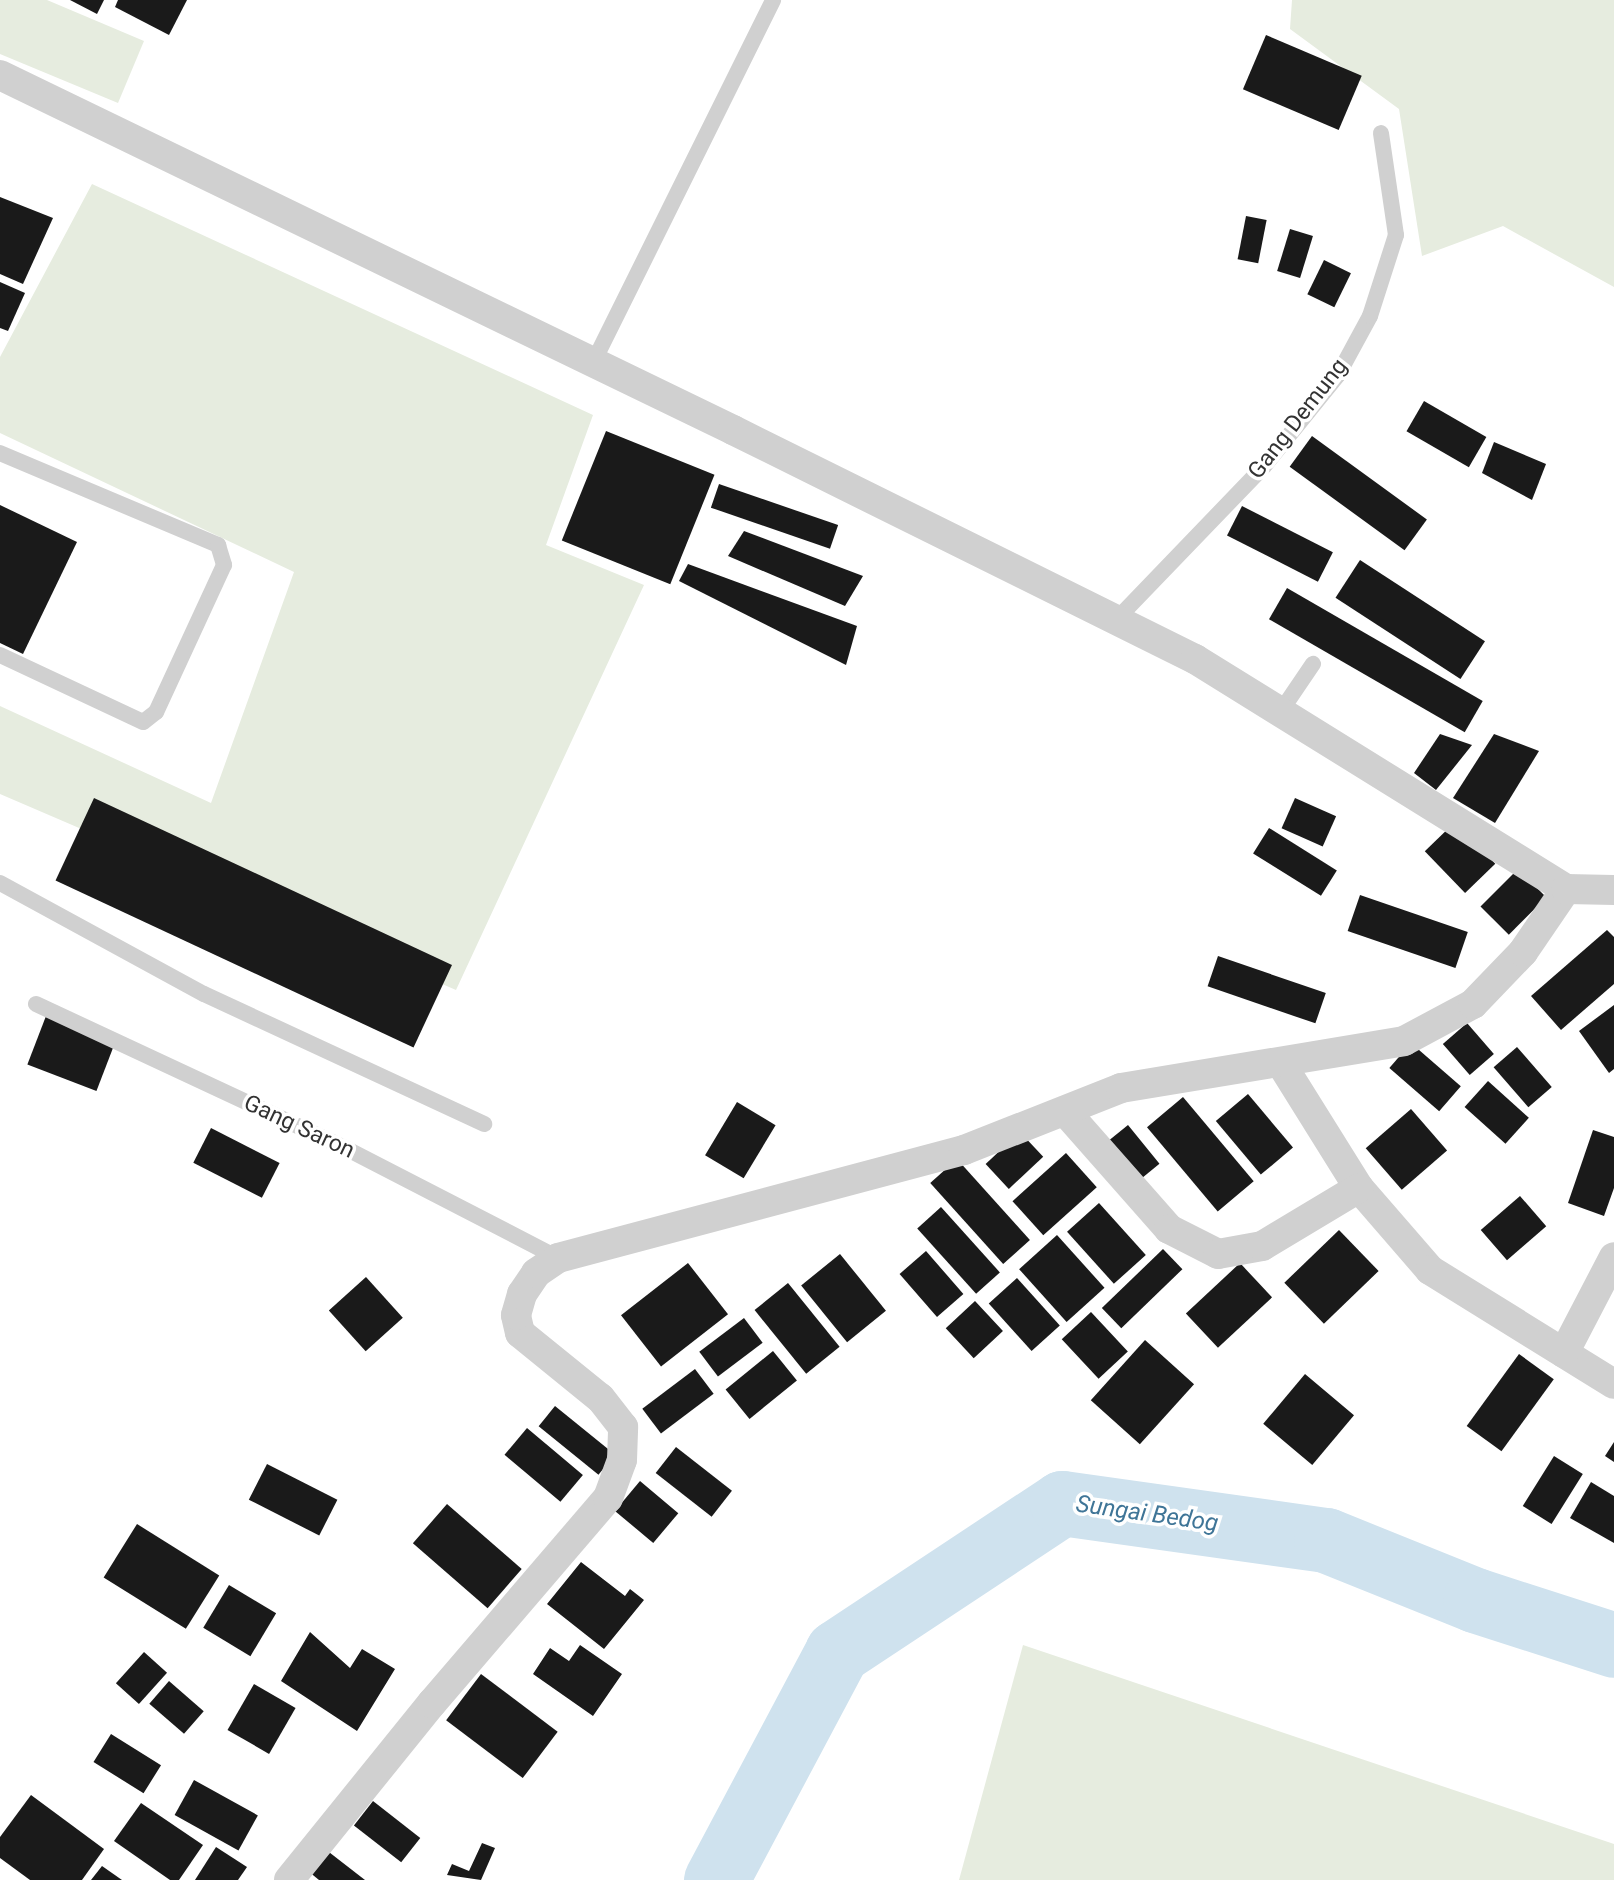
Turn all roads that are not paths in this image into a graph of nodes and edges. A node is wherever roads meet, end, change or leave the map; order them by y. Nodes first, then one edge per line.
1 (773, 0) edge
2 (0, 75) edge
3 (1381, 133) dead end
4 (593, 363) junction
5 (0, 453) edge
6 (1115, 621) junction
7 (0, 655) edge
8 (1313, 664) dead end
9 (1281, 711) junction
10 (0, 883) edge
11 (1566, 888) junction
12 (1614, 890) edge
13 (36, 1004) dead end
14 (1282, 1065) junction
15 (1065, 1111) junction
16 (484, 1124) dead end
17 (1359, 1188) junction
18 (1614, 1257) edge
19 (558, 1258) junction
20 (1564, 1353) junction
21 (1614, 1384) edge
22 (289, 1880) edge

1 - 4 lane
2 - 4 street
3 - 6 lane, Gang Demung
4 - 6 street
5 - 7 lane
6 - 9 street
8 - 9 lane
9 - 11 street
10 - 16 lane
11 - 12 street
11 - 14 street
13 - 19 lane, Gang Saron
14 - 15 street
14 - 17 street
15 - 17 street
15 - 19 street
17 - 20 street
18 - 20 street
19 - 22 street
20 - 21 street

